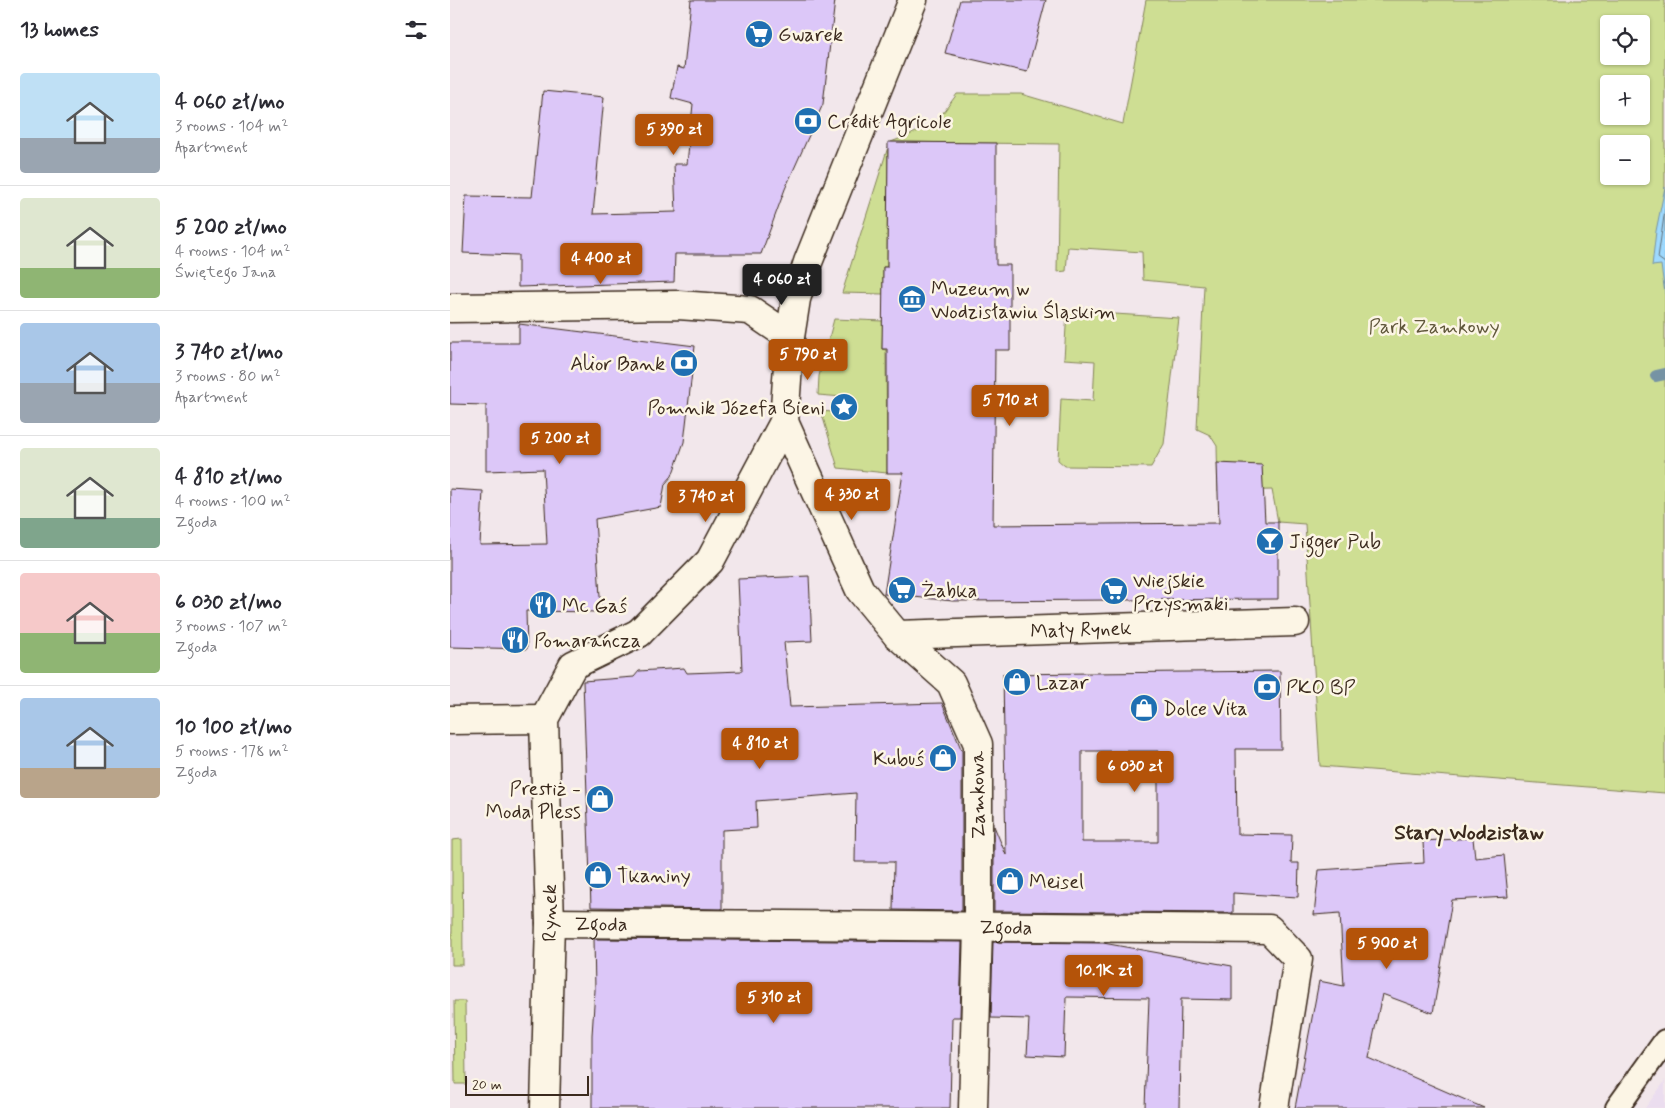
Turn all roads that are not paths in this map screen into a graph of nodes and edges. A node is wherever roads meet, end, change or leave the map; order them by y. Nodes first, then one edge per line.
1 (913, 0) edge
2 (450, 308) edge
3 (790, 337) junction
4 (784, 422) junction
5 (1295, 622) dead end
6 (897, 636) junction
7 (544, 719) junction
8 (450, 720) edge
9 (550, 922) junction
10 (978, 926) junction
11 (1665, 1040) edge
12 (545, 1108) edge
13 (973, 1108) edge
14 (1274, 1108) edge
15 (1616, 1108) edge

1 - 3 street
2 - 3 street
3 - 4 street
4 - 6 street, Zamkowa
4 - 7 street, Rynek
5 - 6 street, Mały Rynek
6 - 10 street, Zamkowa
7 - 8 street
7 - 9 street, Rynek
9 - 10 street, Zgoda
9 - 12 street, Rynek
10 - 13 street, Zamkowa
10 - 14 street, Zgoda
11 - 15 lane

